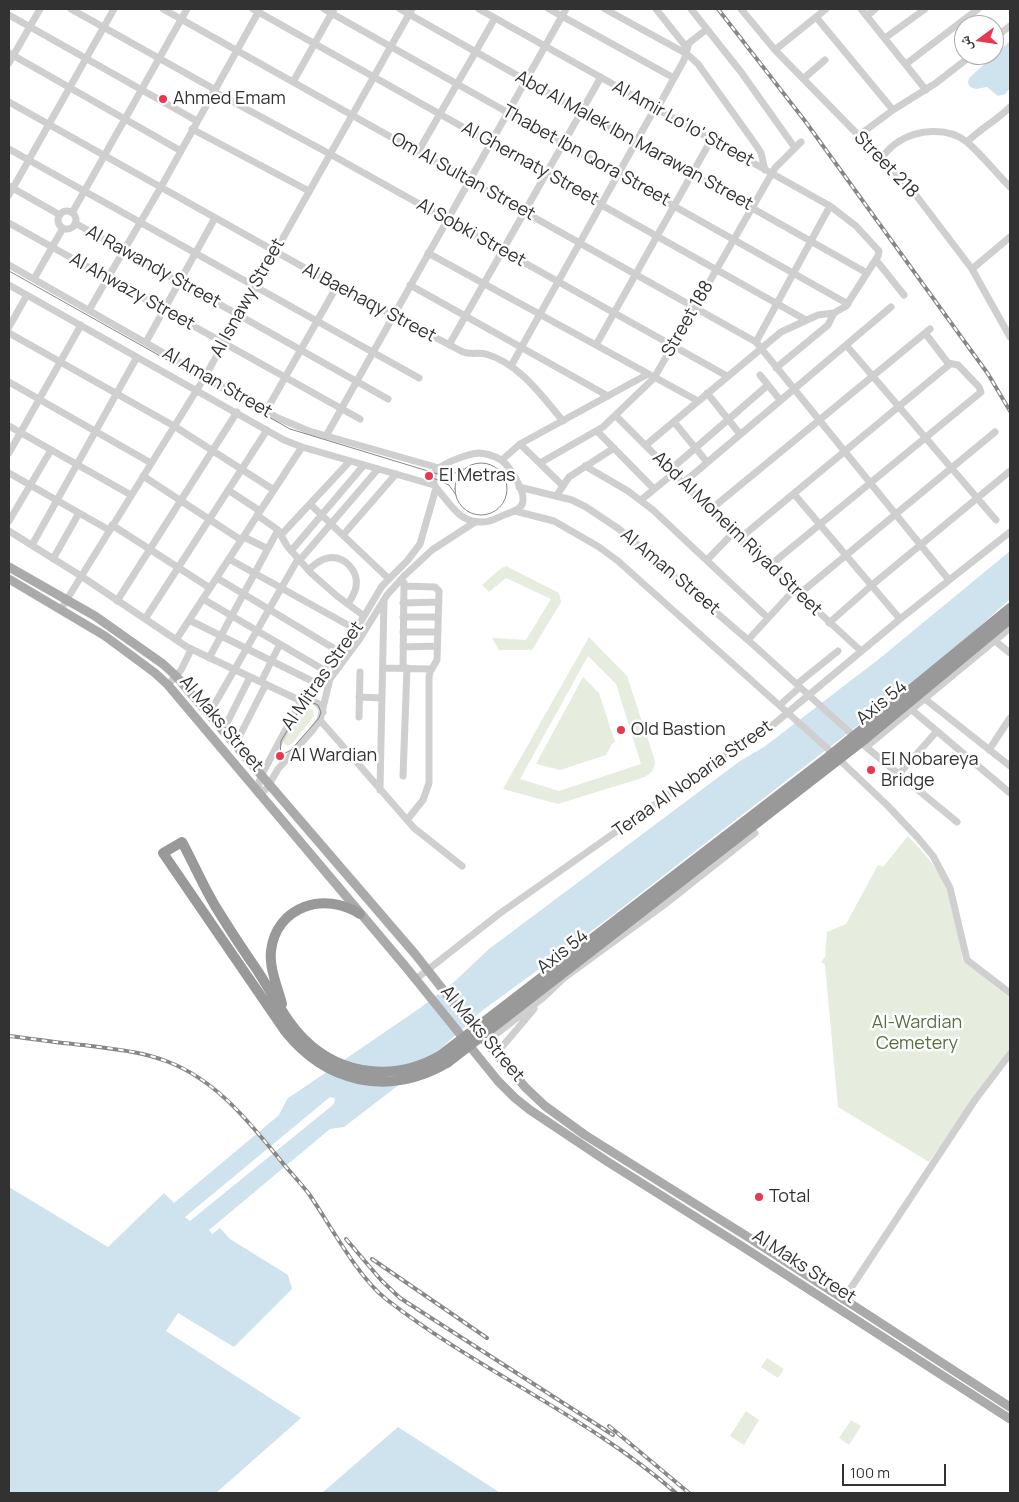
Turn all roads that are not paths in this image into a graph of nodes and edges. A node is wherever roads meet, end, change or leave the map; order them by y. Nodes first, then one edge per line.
1 (40, 9) edge
2 (71, 9) edge
3 (114, 9) edge
4 (163, 9) edge
5 (187, 9) edge
6 (324, 9) edge
7 (400, 9) edge
8 (480, 9) edge
9 (549, 9) edge
10 (566, 9) edge
11 (606, 9) edge
12 (656, 9) edge
13 (691, 9) edge
14 (741, 9) edge
15 (826, 9) edge
16 (861, 9) edge
17 (875, 9) edge
18 (925, 9) edge
19 (978, 9) edge
20 (257, 10) edge
21 (333, 11) edge
22 (410, 11) edge
23 (9, 15) edge
24 (562, 16) junction
25 (867, 16) junction
26 (816, 17) junction
27 (496, 18) junction
28 (181, 19) junction
29 (30, 27) junction
30 (104, 27) junction
31 (707, 29) junction
32 (885, 38) junction
33 (314, 43) junction
34 (390, 46) junction
35 (545, 46) junction
36 (236, 50) junction
37 (775, 50) junction
38 (687, 51) junction
39 (476, 52) junction
40 (11, 54) edge
41 (86, 58) junction
42 (159, 58) junction
43 (824, 60) dead end
44 (9, 63) edge
45 (906, 64) junction
46 (959, 65) edge
47 (374, 77) junction
48 (601, 77) junction
49 (674, 78) junction
50 (803, 79) junction
51 (526, 80) junction
52 (293, 82) junction
53 (457, 84) junction
54 (70, 87) junction
55 (141, 90) junction
56 (213, 90) junction
57 (926, 90) junction
58 (9, 102) edge
59 (1010, 107) edge
60 (656, 109) junction
61 (893, 110) junction
62 (581, 111) junction
63 (508, 112) junction
64 (440, 114) junction
65 (352, 115) junction
66 (125, 119) junction
67 (197, 121) junction
68 (48, 125) junction
69 (192, 129) junction
70 (858, 136) junction
71 (710, 140) junction
72 (490, 142) junction
73 (636, 142) junction
74 (801, 142) dead end
75 (967, 142) junction
76 (563, 143) junction
77 (795, 148) junction
78 (9, 149) edge
79 (181, 151) junction
80 (418, 152) junction
81 (330, 154) junction
82 (104, 156) junction
83 (881, 158) junction
84 (29, 160) junction
85 (769, 172) junction
86 (546, 174) junction
87 (618, 174) junction
88 (692, 174) junction
89 (469, 180) junction
90 (11, 187) edge
91 (161, 188) junction
92 (1010, 188) edge
93 (84, 191) junction
94 (309, 191) junction
95 (9, 195) edge
96 (600, 204) junction
97 (674, 206) junction
98 (830, 206) junction
99 (752, 208) junction
100 (524, 212) junction
101 (72, 213) junction
102 (60, 215) junction
103 (215, 218) junction
104 (447, 219) junction
105 (139, 222) junction
106 (9, 223) edge
107 (76, 223) junction
108 (63, 228) junction
109 (657, 236) junction
110 (1010, 237) edge
111 (734, 239) junction
112 (811, 241) junction
113 (579, 242) junction
114 (52, 247) junction
115 (123, 250) junction
116 (502, 250) junction
117 (275, 252) junction
118 (428, 253) junction
119 (196, 254) junction
120 (876, 260) junction
121 (9, 265) edge
122 (972, 269) junction
123 (716, 270) junction
124 (794, 273) junction
125 (867, 273) junction
126 (636, 274) junction
127 (107, 278) junction
128 (34, 279) junction
129 (180, 282) junction
130 (558, 282) junction
131 (484, 283) junction
132 (9, 285) edge
133 (410, 285) junction
134 (337, 286) junction
135 (255, 287) junction
136 (27, 295) junction
137 (904, 295) dead end
138 (777, 304) junction
139 (848, 304) junction
140 (695, 307) junction
141 (891, 307) dead end
142 (89, 310) junction
143 (164, 310) junction
144 (614, 313) junction
145 (834, 313) junction
146 (540, 314) junction
147 (239, 315) junction
148 (393, 315) junction
149 (465, 316) junction
150 (806, 320) junction
151 (317, 321) junction
152 (81, 325) junction
153 (9, 327) edge
154 (9, 333) edge
155 (1010, 337) edge
156 (146, 342) junction
157 (223, 343) junction
158 (449, 345) junction
159 (596, 345) junction
160 (759, 345) junction
161 (846, 345) junction
162 (672, 346) junction
163 (521, 347) junction
164 (301, 350) junction
165 (372, 352) junction
166 (137, 357) junction
167 (60, 362) junction
168 (950, 364) junction
169 (511, 366) junction
170 (776, 368) junction
171 (205, 375) junction
172 (760, 375) dead end
173 (651, 376) junction
174 (727, 376) junction
175 (872, 376) junction
176 (285, 378) junction
177 (419, 378) dead end
178 (356, 381) junction
179 (768, 385) junction
180 (10, 386) edge
181 (197, 389) junction
182 (793, 389) junction
183 (707, 393) junction
184 (116, 394) junction
185 (608, 396) junction
186 (388, 399) dead end
187 (39, 400) junction
188 (780, 400) junction
189 (698, 401) junction
190 (899, 407) junction
191 (341, 409) junction
192 (266, 411) junction
193 (237, 412) junction
194 (616, 416) junction
195 (360, 420) dead end
196 (728, 420) junction
197 (819, 420) junction
198 (563, 421) junction
199 (674, 422) junction
200 (9, 426) edge
201 (174, 426) junction
202 (267, 430) junction
203 (597, 431) junction
204 (95, 432) junction
205 (995, 432) dead end
206 (20, 433) junction
207 (740, 434) junction
208 (326, 436) junction
209 (925, 438) junction
210 (520, 444) junction
211 (646, 445) junction
212 (302, 447) junction
213 (614, 448) junction
214 (696, 448) junction
215 (51, 450) junction
216 (212, 451) junction
217 (844, 452) junction
218 (9, 453) edge
219 (502, 460) junction
220 (350, 461) junction
221 (708, 462) junction
222 (151, 463) junction
223 (540, 463) junction
224 (77, 465) junction
225 (364, 465) junction
226 (585, 466) junction
227 (439, 468) junction
228 (951, 468) junction
229 (378, 469) junction
230 (242, 470) junction
231 (672, 471) junction
232 (1010, 471) edge
233 (9, 473) edge
234 (396, 474) junction
235 (143, 476) junction
236 (683, 483) junction
237 (870, 483) junction
238 (30, 485) junction
239 (562, 485) junction
240 (435, 486) junction
241 (519, 487) junction
242 (654, 489) junction
243 (228, 490) junction
244 (274, 490) junction
245 (794, 494) junction
246 (131, 495) junction
247 (557, 495) junction
248 (977, 498) junction
249 (57, 500) junction
250 (641, 500) junction
251 (181, 501) junction
252 (310, 504) junction
253 (710, 510) junction
254 (514, 511) junction
255 (79, 513) junction
256 (259, 513) junction
257 (322, 514) junction
258 (895, 514) junction
259 (210, 519) junction
260 (996, 520) dead end
261 (9, 522) edge
262 (475, 522) junction
263 (331, 524) junction
264 (820, 524) junction
265 (111, 527) junction
266 (9, 531) edge
267 (280, 532) junction
268 (1010, 532) edge
269 (342, 535) junction
270 (736, 536) junction
271 (242, 538) junction
272 (32, 545) junction
273 (920, 545) junction
274 (268, 549) junction
275 (417, 549) junction
276 (150, 550) junction
277 (291, 551) junction
278 (845, 554) junction
279 (426, 556) junction
280 (53, 559) junction
281 (229, 559) junction
282 (298, 560) junction
283 (706, 560) junction
284 (9, 567) edge
285 (768, 567) junction
286 (178, 568) junction
287 (308, 570) junction
288 (255, 573) junction
289 (81, 576) junction
290 (404, 576) junction
291 (9, 578) edge
292 (217, 578) junction
293 (389, 579) junction
294 (949, 580) junction
295 (872, 585) junction
296 (404, 586) junction
297 (210, 588) junction
298 (281, 588) junction
299 (796, 593) junction
300 (244, 594) junction
301 (384, 599) junction
302 (67, 600) junction
303 (117, 600) junction
304 (203, 600) junction
305 (439, 602) junction
306 (403, 603) junction
307 (348, 604) junction
308 (1010, 608) edge
309 (61, 609) junction
310 (269, 609) junction
311 (232, 616) junction
312 (364, 616) junction
313 (403, 618) junction
314 (438, 618) junction
315 (768, 618) junction
316 (145, 619) junction
317 (900, 619) junction
318 (1010, 619) edge
319 (189, 620) junction
320 (829, 623) junction
321 (1010, 628) edge
322 (357, 630) junction
323 (257, 631) junction
324 (403, 632) junction
325 (438, 632) junction
326 (221, 636) junction
327 (176, 640) junction
328 (748, 640) junction
329 (994, 640) junction
330 (280, 644) junction
331 (403, 646) junction
332 (437, 646) junction
333 (247, 649) junction
334 (191, 650) junction
335 (838, 651) dead end
336 (861, 651) junction
337 (340, 652) junction
338 (1010, 653) edge
339 (209, 658) junction
340 (272, 661) junction
341 (383, 668) junction
342 (405, 668) junction
343 (432, 669) junction
344 (234, 670) junction
345 (324, 670) junction
346 (360, 672) dead end
347 (176, 676) junction
348 (250, 677) junction
349 (314, 682) junction
350 (263, 683) junction
351 (168, 685) junction
352 (799, 687) junction
353 (359, 697) junction
354 (382, 698) junction
355 (925, 699) junction
356 (301, 701) junction
357 (781, 706) junction
358 (912, 710) junction
359 (209, 714) junction
360 (322, 716) junction
361 (359, 716) dead end
362 (1010, 718) edge
363 (223, 731) junction
364 (937, 731) junction
365 (859, 737) junction
366 (235, 745) junction
367 (989, 750) junction
368 (828, 757) junction
369 (1010, 766) edge
370 (900, 774) junction
371 (261, 776) junction
372 (403, 776) dead end
373 (269, 785) junction
374 (380, 790) junction
375 (1010, 793) edge
376 (259, 795) junction
377 (407, 820) junction
378 (957, 822) dead end
379 (755, 833) dead end
380 (322, 845) junction
381 (310, 855) junction
382 (462, 866) dead end
383 (360, 914) junction
384 (427, 970) junction
385 (416, 979) junction
386 (1010, 993) edge
387 (544, 997) junction
388 (284, 1012) junction
389 (485, 1032) junction
390 (301, 1043) junction
391 (496, 1054) junction
392 (1010, 1054) edge
393 (640, 1168) junction
394 (635, 1178) junction
395 (843, 1300) junction
396 (1010, 1407) edge
397 (1010, 1419) edge

1 - 29 street
2 - 30 street, Al Sobki Street
3 - 30 street
4 - 28 street, Om Al Sultan Street
5 - 28 street
6 - 21 street, Thabet Ibn Qora Street
7 - 22 street, Abd Al Malek Ibn Marawan Street
8 - 27 street, Al Amir Lo'lo' Street
9 - 24 street
10 - 24 street
11 - 38 street
12 - 38 street
13 - 31 street
14 - 37 street, Street 218
15 - 26 street
16 - 25 street
17 - 25 street
18 - 32 street
19 - 45 street
20 - 33 street, Al Ghernaty Street
20 - 36 street
21 - 33 street
21 - 34 street, Thabet Ibn Qora Street
22 - 34 street, Al Isnawy Street
22 - 39 street, Abd Al Malek Ibn Marawan Street
23 - 29 street
24 - 35 street
24 - 49 street
25 - 32 street
26 - 37 street
26 - 61 street
27 - 35 street, Al Amir Lo'lo' Street
27 - 39 street
28 - 36 street, Om Al Sultan Street
28 - 42 street
29 - 40 street
29 - 41 street
30 - 41 street
30 - 42 street, Al Sobki Street
31 - 38 street
31 - 77 street
32 - 45 street
33 - 47 street, Al Ghernaty Street
33 - 52 street
34 - 47 street, Al Isnawy Street
34 - 53 street, Thabet Ibn Qora Street
35 - 48 street, Al Amir Lo'lo' Street
35 - 51 street
36 - 52 street, Om Al Sultan Street
36 - 56 street
37 - 50 street, Street 218
38 - 49 street
38 - 85 street
39 - 51 street, Abd Al Malek Ibn Marawan Street
39 - 53 street
40 - 44 street
40 - 54 street
41 - 54 street
41 - 55 street
42 - 55 street
42 - 56 street, Al Sobki Street
43 - 50 street
45 - 57 street
46 - 57 street
47 - 64 street, Al Ghernaty Street
47 - 65 street, Al Isnawy Street
48 - 60 street, Al Amir Lo'lo' Street
48 - 62 street
49 - 60 street
50 - 70 street, Street 218
51 - 62 street, Abd Al Malek Ibn Marawan Street
51 - 63 street
52 - 65 street, Om Al Sultan Street
53 - 63 street, Thabet Ibn Qora Street
53 - 64 street
54 - 66 street
54 - 68 street
55 - 66 street
55 - 67 street
56 - 67 street
56 - 81 street, Al Sobki Street
57 - 61 street
58 - 68 street, Al Baehaqy Street
59 - 75 street
60 - 71 street, Al Amir Lo'lo' Street
60 - 73 street
61 - 70 street
62 - 73 street, Abd Al Malek Ibn Marawan Street
62 - 76 street
63 - 72 street
63 - 76 street, Thabet Ibn Qora Street
64 - 72 street, Al Ghernaty Street
64 - 80 street
65 - 80 street, Om Al Sultan Street
65 - 81 street, Al Isnawy Street
66 - 79 street
66 - 82 street
67 - 69 street
68 - 82 street, Al Baehaqy Street
68 - 84 street
69 - 79 street
69 - 94 street
70 - 83 street, Street 218
71 - 85 street, Al Amir Lo'lo' Street
71 - 88 street
72 - 86 street, Al Ghernaty Street
72 - 89 street
73 - 87 street
73 - 88 street, Abd Al Malek Ibn Marawan Street
74 - 77 street, Street 188
75 - 83 street
75 - 92 street
76 - 86 street
76 - 87 street, Thabet Ibn Qora Street
77 - 85 street, Street 188
78 - 84 street
79 - 91 street
80 - 89 street, Om Al Sultan Street
81 - 94 street, Al Isnawy Street
81 - 104 street, Al Sobki Street
82 - 91 street, Al Baehaqy Street
82 - 93 street
83 - 122 street, Street 218
84 - 90 street
84 - 93 street
85 - 98 street, Al Amir Lo'lo' Street
85 - 99 street, Street 188
86 - 96 street, Al Ghernaty Street
86 - 100 street
87 - 96 street
87 - 97 street, Thabet Ibn Qora Street
88 - 97 street
88 - 99 street, Abd Al Malek Ibn Marawan Street
89 - 100 street, Om Al Sultan Street
89 - 104 street
90 - 95 street
90 - 102 street
91 - 103 street, Al Baehaqy Street
91 - 105 street
93 - 101 street
93 - 105 street
94 - 117 street, Al Isnawy Street
96 - 109 street, Al Ghernaty Street
96 - 113 street
97 - 109 street
97 - 111 street, Thabet Ibn Qora Street
98 - 112 street
98 - 120 street, Al Amir Lo'lo' Street
99 - 111 street, Street 188
99 - 112 street, Abd Al Malek Ibn Marawan Street
100 - 113 street, Om Al Sultan Street
100 - 116 street
101 - 102 street
101 - 107 street
102 - 108 street
103 - 117 street, Al Baehaqy Street
103 - 119 street
104 - 116 street, Al Sobki Street
104 - 118 street
105 - 115 street
105 - 119 street
106 - 114 street, Al Ahwazy Street
107 - 108 street
107 - 115 street, Al Rawandy Street
108 - 114 street
109 - 123 street, Al Ghernaty Street
109 - 126 street
110 - 122 street
111 - 123 street, Street 188
111 - 124 street, Thabet Ibn Qora Street
112 - 124 street
112 - 125 street, Abd Al Malek Ibn Marawan Street
113 - 126 street, Om Al Sultan Street
113 - 130 street
114 - 127 street, Al Ahwazy Street
114 - 128 street
115 - 127 street
115 - 129 street, Al Rawandy Street
116 - 130 street, Al Sobki Street
116 - 131 street
117 - 134 street, Al Baehaqy Street
117 - 135 street, Al Isnawy Street
118 - 131 street
118 - 133 street
119 - 129 street
119 - 135 street
120 - 125 street
120 - 137 street
121 - 128 street, Al Aman Street
122 - 155 street, Street 218
123 - 138 street, Al Ghernaty Street
123 - 140 street, Street 188
124 - 138 street
124 - 139 street, Thabet Ibn Qora Street
125 - 139 street
126 - 140 street, Om Al Sultan Street
126 - 144 street
127 - 142 street
127 - 143 street, Al Ahwazy Street
128 - 142 street, Al Aman Street
129 - 143 street
129 - 147 street, Al Rawandy Street
130 - 144 street, Al Sobki Street
130 - 146 street
131 - 146 street
131 - 149 street
132 - 136 street, Al Aman Street
133 - 148 street
133 - 149 street
134 - 148 street, Al Baehaqy Street
134 - 151 street
135 - 147 street, Al Isnawy Street
135 - 151 street
136 - 152 street, Al Aman Street
136 - 153 street
138 - 150 street, Al Ghernaty Street
138 - 160 street
139 - 145 street
140 - 160 street, Om Al Sultan Street
140 - 162 street, Street 188
141 - 161 street
142 - 156 street, Al Aman Street
143 - 156 street
143 - 157 street, Al Ahwazy Street
144 - 159 street
144 - 162 street, Al Sobki Street
145 - 150 street
145 - 170 street
146 - 159 street
146 - 163 street
147 - 157 street, Al Isnawy Street
147 - 164 street, Al Rawandy Street
148 - 158 street, Al Baehaqy Street
148 - 165 street
149 - 158 street
149 - 163 street
150 - 160 street
151 - 164 street
151 - 165 street
152 - 166 street, Al Aman Street
152 - 167 street
154 - 167 street
156 - 171 street, Al Aman Street
157 - 171 street, Al Isnawy Street
157 - 176 street, Al Ahwazy Street
158 - 169 street, Al Baehaqy Street
159 - 173 street
160 - 170 street
160 - 174 street
161 - 175 street
161 - 182 street
162 - 173 street, Street 188
162 - 174 street, Al Sobki Street
163 - 169 street
163 - 185 street
164 - 176 street
164 - 178 street, Al Rawandy Street
165 - 177 street
165 - 178 street
166 - 181 street, Al Aman Street
166 - 184 street
167 - 184 street
167 - 187 street
168 - 175 street
168 - 190 street
168 - 209 street
169 - 198 street, Al Baehaqy Street
170 - 182 street
171 - 181 street, Al Isnawy Street
171 - 192 street, Al Aman Street
172 - 179 street
173 - 185 street
173 - 189 street
173 - 194 street, Street 188
174 - 183 street
175 - 190 street
175 - 197 street
176 - 191 street, Al Ahwazy Street
176 - 192 street
178 - 186 street, Al Rawandy Street
178 - 191 street
179 - 188 street
179 - 196 street
180 - 187 street
181 - 193 street, Al Aman Street
181 - 201 street, Al Isnawy Street
182 - 188 street
182 - 197 street
183 - 189 street
183 - 196 street
184 - 201 street
184 - 204 street
185 - 198 street
187 - 204 street
187 - 206 street
188 - 207 street
189 - 199 street
190 - 209 street
190 - 217 street
191 - 195 street, Al Ahwazy Street
191 - 208 street
192 - 208 street, Al Aman Street
193 - 202 street, Al Aman Street
193 - 216 street
194 - 203 street, Street 188
194 - 211 street, Abd Al Moneim Riyad Street
196 - 207 street
196 - 214 street
197 - 217 street
197 - 253 street
198 - 210 street
199 - 211 street
199 - 214 street
200 - 206 street
201 - 216 street
201 - 222 street, Al Isnawy Street
202 - 212 street, Al Aman Street
202 - 230 street
203 - 213 street
203 - 223 street, Street 188
204 - 222 street
204 - 224 street
205 - 228 street
206 - 215 street
206 - 218 street
207 - 221 street
208 - 227 street, Al Aman Street
209 - 228 street
209 - 237 street
210 - 219 street
210 - 223 street
211 - 231 street, Abd Al Moneim Riyad Street
212 - 220 street, Al Aman Street
212 - 244 street
213 - 226 street
213 - 242 street
214 - 221 street
214 - 231 street
215 - 224 street
215 - 238 street
216 - 230 street
216 - 251 street
217 - 237 street
217 - 245 street
219 - 227 street
219 - 241 street
220 - 225 street, Al Aman Street
220 - 252 street
221 - 236 street
222 - 235 street, Al Isnawy Street
223 - 239 street
224 - 246 street
224 - 249 street
225 - 229 street, Al Aman Street
225 - 257 street
226 - 239 street
226 - 250 street
227 - 240 street
228 - 248 street
228 - 258 street
229 - 234 street, Al Aman Street
229 - 263 street
230 - 243 street
230 - 244 street
231 - 236 street, Abd Al Moneim Riyad Street
231 - 242 street
232 - 248 street
233 - 238 street
234 - 240 street, Al Aman Street
234 - 269 street
235 - 246 street, Al Isnawy Street
235 - 251 street
236 - 253 street, Abd Al Moneim Riyad Street
237 - 258 street
237 - 264 street
238 - 249 street
238 - 261 street
239 - 247 street
240 - 262 street
240 - 275 street, Al Mitras Street
241 - 247 street, Al Aman Street
241 - 254 street
242 - 250 street
243 - 256 street
243 - 259 street
244 - 256 street
245 - 264 street
245 - 270 street
246 - 265 street, Al Isnawy Street
247 - 328 street, Al Aman Street
248 - 260 street
248 - 273 street
249 - 255 street
249 - 272 street
250 - 283 street
251 - 259 street
251 - 276 street
252 - 257 street
252 - 267 street
253 - 270 street, Abd Al Moneim Riyad Street
254 - 262 street
254 - 357 street, Al Aman Street
255 - 265 street
255 - 280 street
256 - 267 street
256 - 271 street
257 - 263 street
257 - 277 street
258 - 273 street
258 - 278 street
259 - 271 street
259 - 286 street
262 - 279 street, Al Mitras Street
263 - 269 street
263 - 282 street
264 - 278 street
264 - 285 street
265 - 276 street
265 - 289 street, Al Isnawy Street
266 - 272 street
267 - 274 street
267 - 277 street
268 - 294 street, Teraa Al Nobaria Street
269 - 293 street
270 - 283 street
270 - 285 street, Abd Al Moneim Riyad Street
271 - 274 street
271 - 281 street
272 - 280 street
273 - 294 street
273 - 295 street
274 - 288 street
275 - 279 street
275 - 293 street, Al Mitras Street
276 - 286 street
276 - 303 street
277 - 282 street
278 - 295 street
278 - 299 street
279 - 290 street, Al Mitras Street
280 - 289 street
281 - 288 street
281 - 292 street
282 - 287 street
282 - 298 street
283 - 315 street
284 - 302 main road, Al Maks Street
285 - 299 street, Abd Al Moneim Riyad Street
286 - 297 street
286 - 316 street
287 - 307 street
287 - 307 street
288 - 298 street
288 - 300 street
289 - 302 street, Al Isnawy Street
289 - 303 street
290 - 296 street
290 - 301 street, Al Mitras Street
291 - 309 main road, Al Maks Street
292 - 297 street
292 - 300 street
293 - 312 street, Al Mitras Street
294 - 317 street, Teraa Al Nobaria Street
295 - 317 street
295 - 320 street
296 - 305 street
296 - 306 street
297 - 304 street
298 - 310 street
298 - 322 street
299 - 315 street
299 - 320 street, Abd Al Moneim Riyad Street
300 - 310 street
300 - 311 street
301 - 341 street
301 - 360 street, Al Mitras Street
302 - 309 street, Al Isnawy Street
302 - 347 main road, Al Maks Street
303 - 316 street
304 - 311 street
304 - 319 street
305 - 306 street
305 - 314 street
306 - 313 street
307 - 312 street
308 - 365 highway, Axis 54
309 - 351 main road, Al Maks Street
310 - 323 street
310 - 337 street
311 - 323 street
311 - 326 street
312 - 322 street, Al Mitras Street
313 - 314 street
313 - 324 street
314 - 325 street
315 - 328 street
316 - 327 street
317 - 336 street, Teraa Al Nobaria Street
318 - 365 highway, Axis 54
319 - 326 street
319 - 327 street
320 - 336 street, Abd Al Moneim Riyad Street
321 - 329 street
322 - 337 street, Al Mitras Street
323 - 330 street
323 - 333 street
324 - 325 street
324 - 331 street
325 - 332 street
326 - 333 street
326 - 339 street
327 - 334 street
328 - 352 street, Al Aman Street
329 - 338 street
329 - 355 street
330 - 340 street
330 - 345 street
331 - 332 street
331 - 342 street
332 - 343 street
333 - 340 street
333 - 344 street
334 - 339 street
334 - 347 street
335 - 352 street
336 - 384 street, Teraa Al Nobaria Street
337 - 345 street, Al Mitras Street
339 - 344 street
340 - 349 street
340 - 350 street
341 - 342 street
341 - 354 street
342 - 343 street
342 - 372 street
343 - 377 street
344 - 348 street
344 - 359 street
345 - 349 street, Al Mitras Street
346 - 353 street
347 - 351 street
347 - 359 main road, Al Maks Street
348 - 350 street
348 - 363 street
349 - 356 street, Al Mitras Street
350 - 356 street
350 - 366 street
351 - 376 main road, Al Maks Street
352 - 357 street
352 - 365 street, Al Aman Street
353 - 354 street
353 - 361 street
354 - 374 street
355 - 358 street
355 - 367 street
356 - 360 street
356 - 371 street, Al Mitras Street
357 - 368 street, Al Aman Street
358 - 364 street
358 - 365 street
359 - 363 main road, Al Maks Street
360 - 373 street, Al Mitras Street
360 - 374 street
362 - 367 street
363 - 366 main road, Al Maks Street
364 - 370 street
364 - 375 street
365 - 368 highway, Axis 54
365 - 370 street, Al Aman Street
366 - 371 main road, Al Maks Street
367 - 369 street
368 - 386 street, Al Aman Street
368 - 389 highway, Axis 54
370 - 378 street, Al Aman Street
371 - 373 main road, Al Maks Street
371 - 376 street, Al Mitras Street
373 - 376 street, Al Mitras Street
373 - 380 main road, Al Maks Street
374 - 377 street
376 - 381 main road, Al Maks Street
377 - 382 street
379 - 387 street
380 - 381 main road
380 - 384 main road, Al Maks Street
381 - 383 main road, Al Maks Street
383 - 385 main road, Al Maks Street
383 - 388 highway
384 - 385 street, Teraa Al Nobaria Street
384 - 389 main road, Al Maks Street
385 - 394 main road, Al Maks Street
387 - 389 street
387 - 391 street
388 - 390 highway, Axis 54
388 - 390 highway, Axis 54
389 - 390 highway, Axis 54
389 - 391 main road, Al Maks Street
391 - 393 main road, Al Maks Street
392 - 395 street
393 - 394 main road
393 - 395 main road, Al Maks Street
394 - 397 main road, Al Maks Street
395 - 396 main road, Al Maks Street

